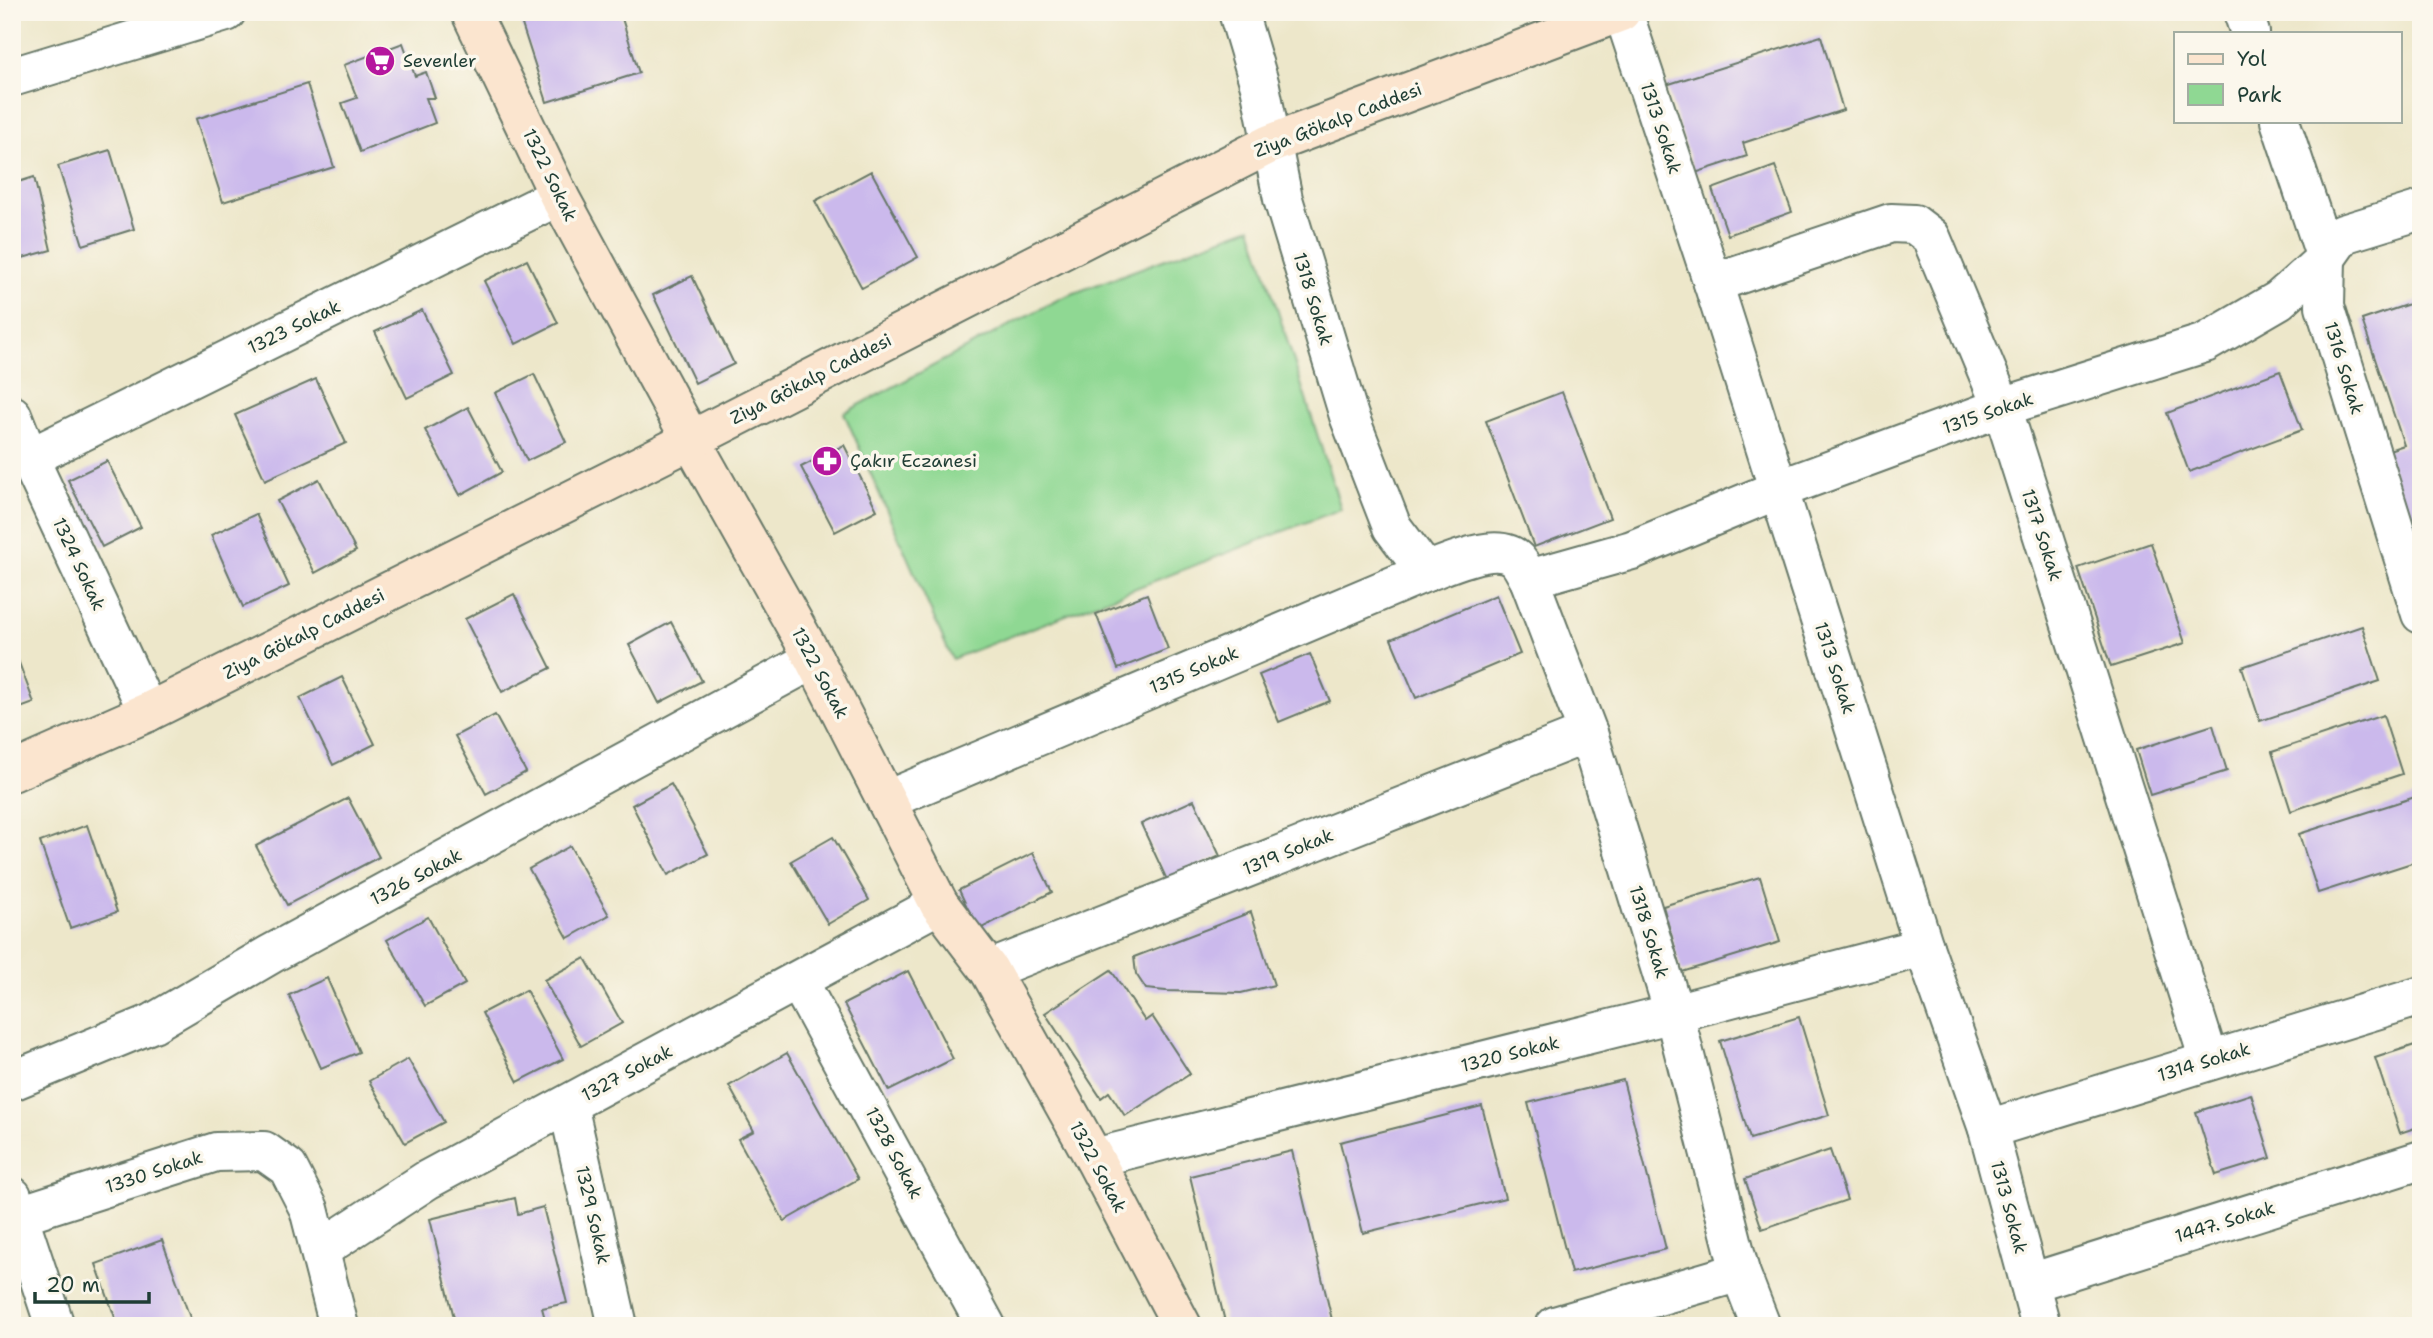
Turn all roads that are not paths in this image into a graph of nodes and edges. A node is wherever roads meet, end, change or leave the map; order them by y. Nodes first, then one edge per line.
1 (226, 12) edge
2 (1238, 12) edge
3 (1622, 12) edge
4 (2243, 12) edge
5 (471, 13) edge
6 (2250, 32) edge
7 (12, 77) edge
8 (2280, 122) edge
9 (1270, 144) junction
10 (559, 196) junction
11 (2421, 210) edge
12 (2326, 258) junction
13 (1713, 284) junction
14 (2002, 407) junction
15 (12, 415) edge
16 (691, 440) junction
17 (29, 458) junction
18 (1777, 490) junction
19 (1517, 566) junction
20 (1426, 572) junction
21 (2421, 614) edge
22 (814, 659) junction
23 (148, 712) junction
24 (1588, 733) junction
25 (12, 772) edge
26 (887, 800) junction
27 (939, 904) junction
28 (1924, 947) junction
29 (989, 970) junction
30 (799, 982) junction
31 (2421, 996) edge
32 (1674, 1013) junction
33 (2209, 1060) junction
34 (12, 1081) edge
35 (568, 1105) junction
36 (1988, 1129) junction
37 (1094, 1158) junction
38 (2421, 1160) edge
39 (16, 1205) edge
40 (320, 1250) junction
41 (1740, 1272) junction
42 (2030, 1283) junction
43 (50, 1325) edge
44 (339, 1326) edge
45 (618, 1326) edge
46 (986, 1326) edge
47 (1182, 1326) edge
48 (1555, 1326) edge
49 (1761, 1326) edge
50 (2041, 1326) edge

1 - 7 street
2 - 9 street, 1318 Sokak
3 - 9 street, Ziya Gökalp Caddesi
3 - 13 street, 1313 Sokak
4 - 6 street
5 - 10 street, 1322 Sokak
8 - 12 street, 1316 Sokak
9 - 16 street, Ziya Gökalp Caddesi
9 - 20 street, 1318 Sokak
10 - 16 street, 1322 Sokak
10 - 17 street, 1323 Sokak
11 - 12 street, 1315 Sokak
12 - 14 street, 1315 Sokak
12 - 21 street, 1316 Sokak
13 - 14 street, 1317 Sokak
13 - 18 street, 1313 Sokak
14 - 18 street, 1315 Sokak
14 - 33 street, 1317 Sokak
15 - 17 street, 1324 Sokak
16 - 22 street, 1322 Sokak
16 - 23 street, Ziya Gökalp Caddesi
17 - 23 street, 1324 Sokak
18 - 19 street, 1315 Sokak
18 - 28 street, 1313 Sokak
19 - 20 street, 1315 Sokak
19 - 24 street, 1318 Sokak
20 - 26 street, 1315 Sokak
22 - 26 street, 1322 Sokak
22 - 34 street, 1326 Sokak
23 - 25 street, Ziya Gökalp Caddesi
24 - 29 street, 1319 Sokak
24 - 32 street, 1318 Sokak
26 - 27 street, 1322 Sokak
27 - 29 street, 1322 Sokak
27 - 30 street, 1327 Sokak
28 - 32 street, 1320 Sokak
28 - 36 street, 1313 Sokak
29 - 37 street, 1322 Sokak
30 - 35 street, 1327 Sokak
30 - 46 street, 1328 Sokak
31 - 33 street, 1314 Sokak
32 - 37 street, 1320 Sokak
32 - 41 street, 1318 Sokak
33 - 36 street, 1314 Sokak
35 - 40 street, 1327 Sokak
35 - 45 street, 1329 Sokak
36 - 42 street, 1313 Sokak
37 - 47 street, 1322 Sokak
38 - 42 street, 1447. Sokak
39 - 40 street, 1330 Sokak
39 - 43 street
40 - 44 street, 1330 Sokak
41 - 48 street
41 - 49 street, 1318 Sokak
42 - 50 street, 1313 Sokak

